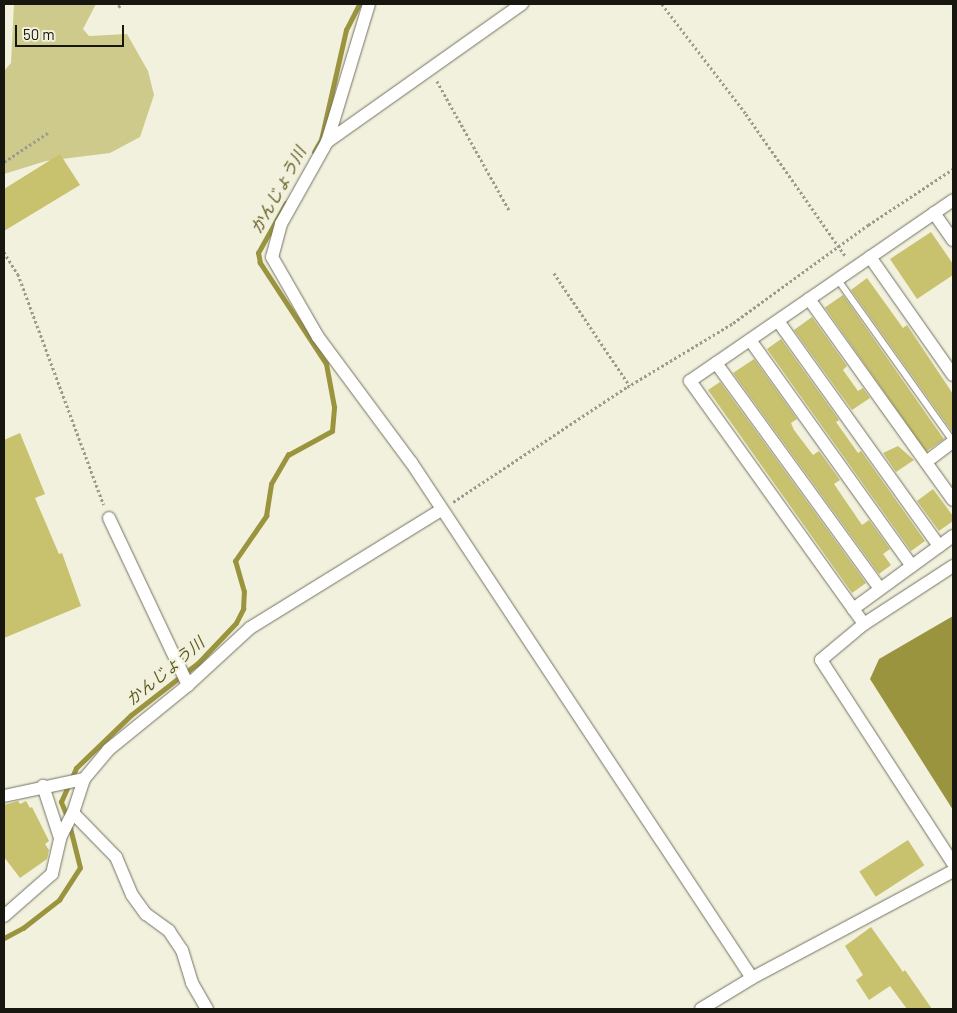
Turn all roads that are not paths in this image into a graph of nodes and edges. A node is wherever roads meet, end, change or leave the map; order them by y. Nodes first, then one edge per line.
1 (369, 4) edge
2 (522, 4) edge
3 (327, 142) junction
4 (953, 200) edge
5 (934, 213) junction
6 (953, 240) edge
7 (870, 257) junction
8 (838, 280) junction
9 (809, 299) junction
10 (778, 321) junction
11 (750, 340) junction
12 (716, 363) junction
13 (953, 375) edge
14 (953, 441) edge
15 (926, 462) junction
16 (953, 500) edge
17 (441, 510) junction
18 (109, 518) road end
19 (953, 536) edge
20 (939, 546) junction
21 (912, 566) junction
22 (953, 566) edge
23 (880, 589) junction
24 (853, 609) junction
25 (864, 624) junction
26 (188, 685) junction
27 (84, 779) junction
28 (43, 786) junction
29 (4, 796) edge
30 (74, 813) junction
31 (60, 838) junction
32 (953, 863) edge
33 (953, 871) edge
34 (4, 916) edge
35 (752, 978) junction
36 (207, 1009) edge
37 (701, 1009) edge

1 - 3 street
2 - 3 street
3 - 17 street
4 - 5 street
5 - 6 street
5 - 7 street
7 - 8 street
7 - 13 street
8 - 9 street
8 - 14 lane
9 - 10 street
9 - 15 street
10 - 11 street
10 - 20 street
11 - 12 street
11 - 21 street
12 - 23 street
12 - 24 street
14 - 15 street
15 - 16 street
17 - 26 street
17 - 35 street
18 - 26 street
19 - 20 street
20 - 21 street
21 - 23 street
22 - 25 street
23 - 24 street
24 - 25 street
25 - 32 street
26 - 27 street
27 - 28 street
27 - 30 street
28 - 29 street
28 - 31 street
30 - 31 street
30 - 36 street
31 - 34 street
33 - 35 street
35 - 37 street

